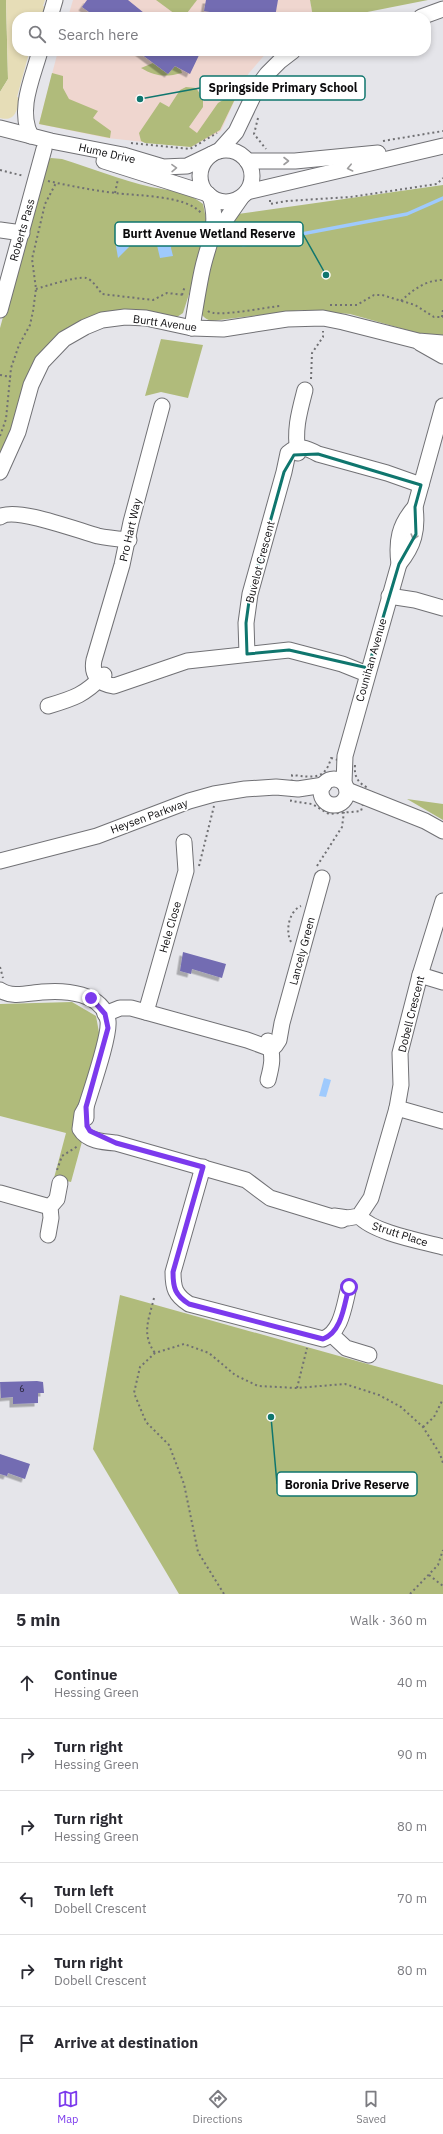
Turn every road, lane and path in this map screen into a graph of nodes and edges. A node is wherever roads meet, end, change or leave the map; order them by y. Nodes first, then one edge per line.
1 (55, 0) edge
2 (443, 8) edge
3 (51, 12) edge
4 (431, 13) edge
5 (39, 56) edge
6 (286, 56) edge
7 (26, 99) junction
8 (252, 115) junction
9 (0, 128) edge
10 (223, 129) dead end
11 (31, 136) junction
12 (0, 138) edge
13 (126, 142) dead end
14 (443, 146) edge
15 (44, 149) junction
16 (216, 153) junction
17 (246, 159) junction
18 (269, 161) junction
19 (0, 170) edge
20 (443, 178) edge
21 (37, 179) junction
22 (56, 183) junction
23 (270, 186) junction
24 (209, 195) junction
25 (244, 195) junction
26 (203, 218) dead end
27 (0, 230) edge
28 (21, 236) junction
29 (212, 240) junction
30 (202, 271) junction
31 (443, 280) edge
32 (186, 281) dead end
33 (36, 289) junction
34 (186, 296) junction
35 (401, 301) dead end
36 (443, 309) edge
37 (0, 310) edge
38 (442, 318) edge
39 (188, 327) junction
40 (323, 331) dead end
41 (418, 342) junction
42 (443, 343) edge
43 (443, 356) edge
44 (0, 374) edge
45 (11, 377) junction
46 (305, 390) joint
47 (162, 406) dead end
48 (443, 406) edge
49 (0, 436) edge
50 (297, 450) junction
51 (0, 472) edge
52 (422, 482) junction
53 (1, 512) edge
54 (128, 543) junction
55 (390, 593) junction
56 (443, 608) edge
57 (247, 654) junction
58 (368, 671) junction
59 (101, 678) junction
60 (48, 706) dead end
61 (336, 793) junction
62 (443, 831) edge
63 (184, 842) dead end
64 (1, 860) edge
65 (319, 873) joint
66 (443, 902) edge
67 (305, 903) dead end
68 (292, 946) dead end
69 (0, 967) edge
70 (420, 975) junction
71 (443, 982) edge
72 (3, 986) edge
73 (22, 995) junction
74 (0, 1000) edge
75 (146, 1012) junction
76 (105, 1014) junction
77 (269, 1044) junction
78 (268, 1080) dead end
79 (86, 1107) junction
80 (397, 1108) junction
81 (443, 1121) edge
82 (86, 1136) junction
83 (116, 1143) junction
84 (203, 1167) junction
85 (58, 1179) joint
86 (0, 1193) edge
87 (50, 1208) junction
88 (362, 1219) junction
89 (48, 1235) dead end
90 (443, 1247) edge
91 (349, 1287) dead end
92 (154, 1298) dead end
93 (332, 1335) junction
94 (310, 1338) junction
95 (155, 1353) junction
96 (369, 1355) dead end
97 (297, 1388) junction
98 (443, 1399) edge
99 (423, 1427) junction
100 (443, 1463) edge
101 (443, 1550) edge
102 (429, 1575) junction
103 (443, 1586) edge
104 (224, 1594) edge
105 (410, 1594) edge

1 - 3 street
2 - 4 street
5 - 7 street
6 - 8 street
7 - 9 street
7 - 11 street
8 - 16 street
8 - 17 street
8 - 18 path
9 - 11 street, Hume Drive
10 - 13 path
11 -> 16 street, Hume Drive
12 - 15 street, Hume Drive
18 -> 14 street
14 -> 23 street
15 - 21 street, Roberts Pass
15 - 24 street, Hume Drive
16 - 17 street
16 - 24 street
17 - 18 street
17 - 25 street
19 - 21 path
20 - 23 path
21 - 22 path
21 - 28 street, Roberts Pass
22 - 26 path
22 - 33 path
23 - 25 street
24 - 25 street
24 - 29 street
25 - 29 street
27 - 28 street
28 - 37 street, Roberts Pass
29 - 30 street
30 - 34 street
30 - 39 street
31 - 35 path
32 - 34 path
33 - 34 path
33 - 45 path
34 - 39 street
36 - 38 path
39 - 41 street, Burtt Avenue
39 - 51 street, Burtt Avenue
40 - 46 path
41 - 42 street, Burtt Avenue
41 - 43 street, Burtt Avenue
44 - 45 path
45 - 49 path
46 - 50 street
47 - 54 street, Pro Hart Way
48 - 52 street, Counihan Avenue
50 - 52 street
50 - 57 street, Buvelot Crescent
52 - 55 street, Counihan Avenue
53 - 54 street
54 - 59 street, Pro Hart Way
55 - 56 street
55 - 58 street, Counihan Avenue
57 - 58 street
57 - 59 street
58 - 61 street, Counihan Avenue
59 - 60 street
61 - 62 street, Heysen Parkway
61 - 64 street, Heysen Parkway
61 - 65 path
63 - 75 street, Hele Close
65 - 77 street, Lancely Green
66 - 70 street, Dobell Crescent
67 - 68 path
69 - 72 path
70 - 71 street
70 - 80 street, Dobell Crescent
72 - 73 street
73 - 74 street
73 - 76 street
75 - 76 street
75 - 77 street
76 - 79 street
77 - 78 street
79 - 82 street
79 - 83 street
80 - 81 street
80 - 88 street, Dobell Crescent
82 - 83 street
82 - 85 path
83 - 84 street
84 - 88 street
84 - 94 street
85 - 87 street
86 - 87 street
87 - 89 street
88 - 90 street, Strutt Place
91 - 93 street
92 - 95 path
93 - 94 street
93 - 96 street
94 - 97 path
95 - 97 path
95 - 104 path
97 - 99 path
98 - 99 path
99 - 100 path
101 - 102 path
102 - 103 path
102 - 105 path

